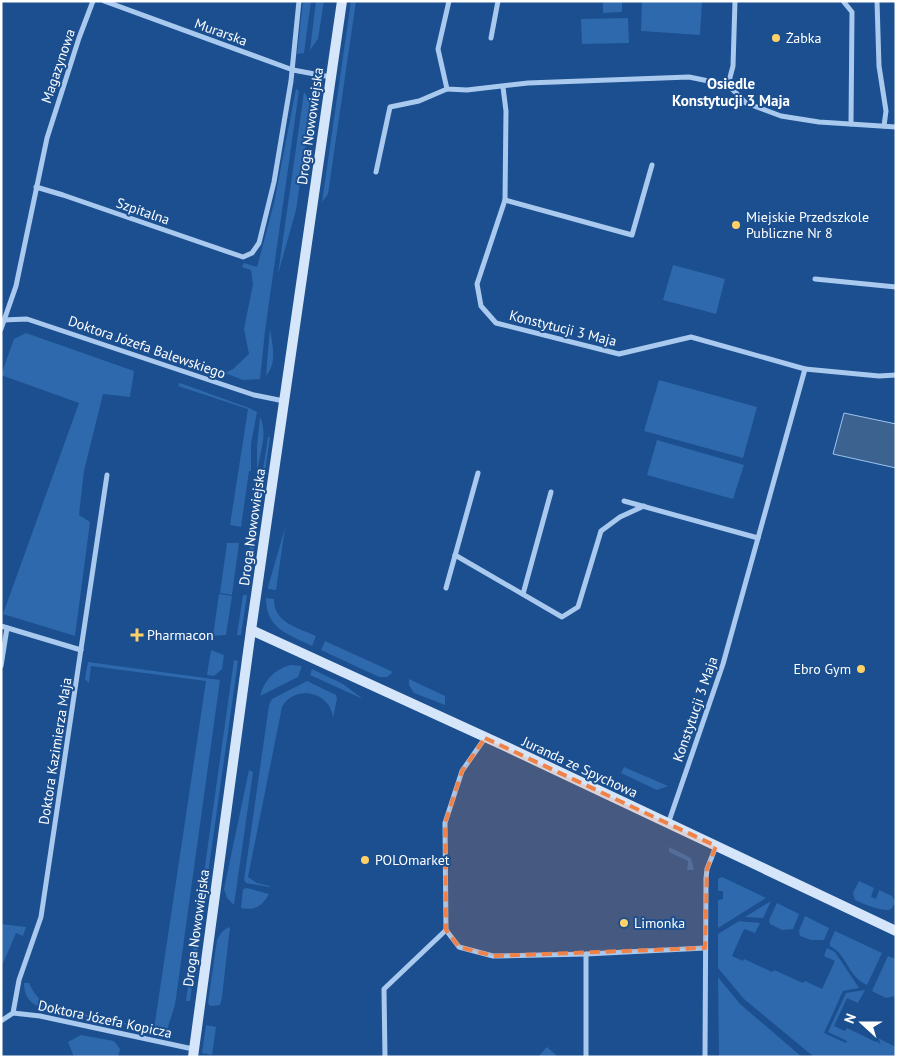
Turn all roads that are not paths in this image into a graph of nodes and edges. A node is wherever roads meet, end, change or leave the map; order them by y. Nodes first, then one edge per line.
1 (94, 1) edge
2 (104, 1) edge
3 (300, 1) edge
4 (342, 1) edge
5 (449, 1) edge
6 (498, 1) edge
7 (735, 1) edge
8 (843, 1) edge
9 (877, 1) edge
10 (491, 38) dead end
11 (292, 70) junction
12 (331, 77) junction
13 (728, 85) junction
14 (503, 87) junction
15 (447, 89) junction
16 (851, 124) junction
17 (884, 126) junction
18 (896, 127) edge
19 (652, 165) dead end
20 (376, 172) dead end
21 (36, 187) junction
22 (505, 200) junction
23 (815, 279) dead end
24 (896, 286) edge
25 (3, 320) edge
26 (1, 329) edge
27 (805, 369) junction
28 (896, 375) edge
29 (285, 401) junction
30 (478, 473) dead end
31 (107, 475) dead end
32 (551, 492) dead end
33 (624, 501) dead end
34 (644, 506) junction
35 (758, 538) junction
36 (455, 555) junction
37 (446, 588) dead end
38 (523, 594) junction
39 (4, 627) edge
40 (251, 630) junction
41 (81, 650) junction
42 (1, 666) edge
43 (485, 738) junction
44 (668, 824) junction
45 (716, 846) junction
46 (446, 930) junction
47 (896, 931) edge
48 (705, 948) junction
49 (586, 954) junction
50 (13, 1013) junction
51 (1, 1021) edge
52 (193, 1053) edge
53 (385, 1057) edge
54 (586, 1057) edge
55 (705, 1057) edge

1 - 21 street, Magazynowa
2 - 11 street, Murarska
3 - 11 street
4 - 12 street, Droga Nowowiejska
5 - 15 street
6 - 10 street
7 - 13 street
8 - 16 street
9 - 17 street
11 - 12 street, Murarska
11 - 21 street, Szpitalna
12 - 29 street, Droga Nowowiejska
13 - 14 street
13 - 16 street
14 - 15 street
14 - 22 street, Konstytucji 3 Maja
15 - 20 street
16 - 17 street
17 - 18 street
19 - 22 street
21 - 25 street
22 - 27 street, Konstytucji 3 Maja
23 - 24 street
25 - 26 street
25 - 29 street, Doktora Józefa Balewskiego
27 - 28 street, Konstytucji 3 Maja
27 - 35 street, Konstytucji 3 Maja
29 - 40 street, Droga Nowowiejska
30 - 36 street
31 - 41 street, Doktora Kazimierza Maja
32 - 38 street
33 - 34 street
34 - 35 street
34 - 38 street
35 - 44 street, Konstytucji 3 Maja
36 - 37 street
36 - 38 street
39 - 41 street
39 - 42 street
40 - 43 street, Juranda ze Spychowa
40 - 52 street, Droga Nowowiejska
41 - 50 street, Doktora Kazimierza Maja
43 - 44 street, Juranda ze Spychowa
43 - 46 street
44 - 45 street, Juranda ze Spychowa
45 - 47 street, Juranda ze Spychowa
45 - 48 street
46 - 49 street
46 - 53 street
48 - 49 street
48 - 55 street
49 - 54 street
50 - 51 street
50 - 52 street, Doktora Józefa Kopicza

